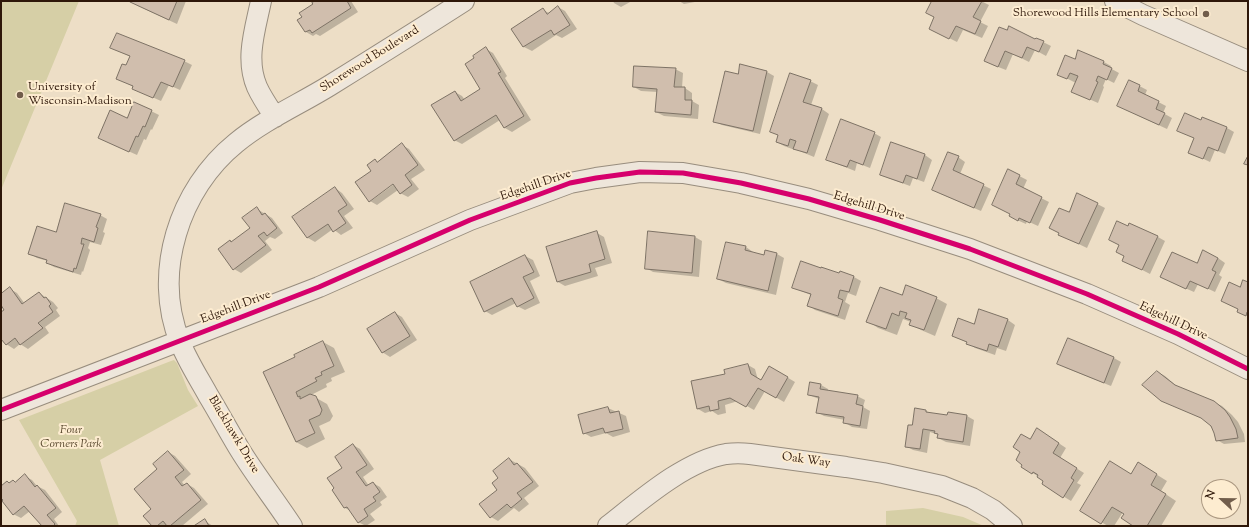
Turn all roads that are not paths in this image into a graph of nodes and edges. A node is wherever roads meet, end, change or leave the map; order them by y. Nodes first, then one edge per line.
1 (261, 1) edge
2 (464, 1) edge
3 (1114, 1) edge
4 (1248, 61) edge
5 (275, 117) junction
6 (179, 341) junction
7 (1248, 369) edge
8 (1, 410) edge
9 (292, 526) edge
10 (608, 526) edge
11 (1012, 526) edge

1 - 5 street
2 - 5 street, Shorewood Boulevard
3 - 4 street
5 - 6 street, Shorewood Boulevard
6 - 7 street, Edgehill Drive
6 - 8 street, Edgehill Drive
6 - 9 street, Blackhawk Drive
10 - 11 street, Oak Way

